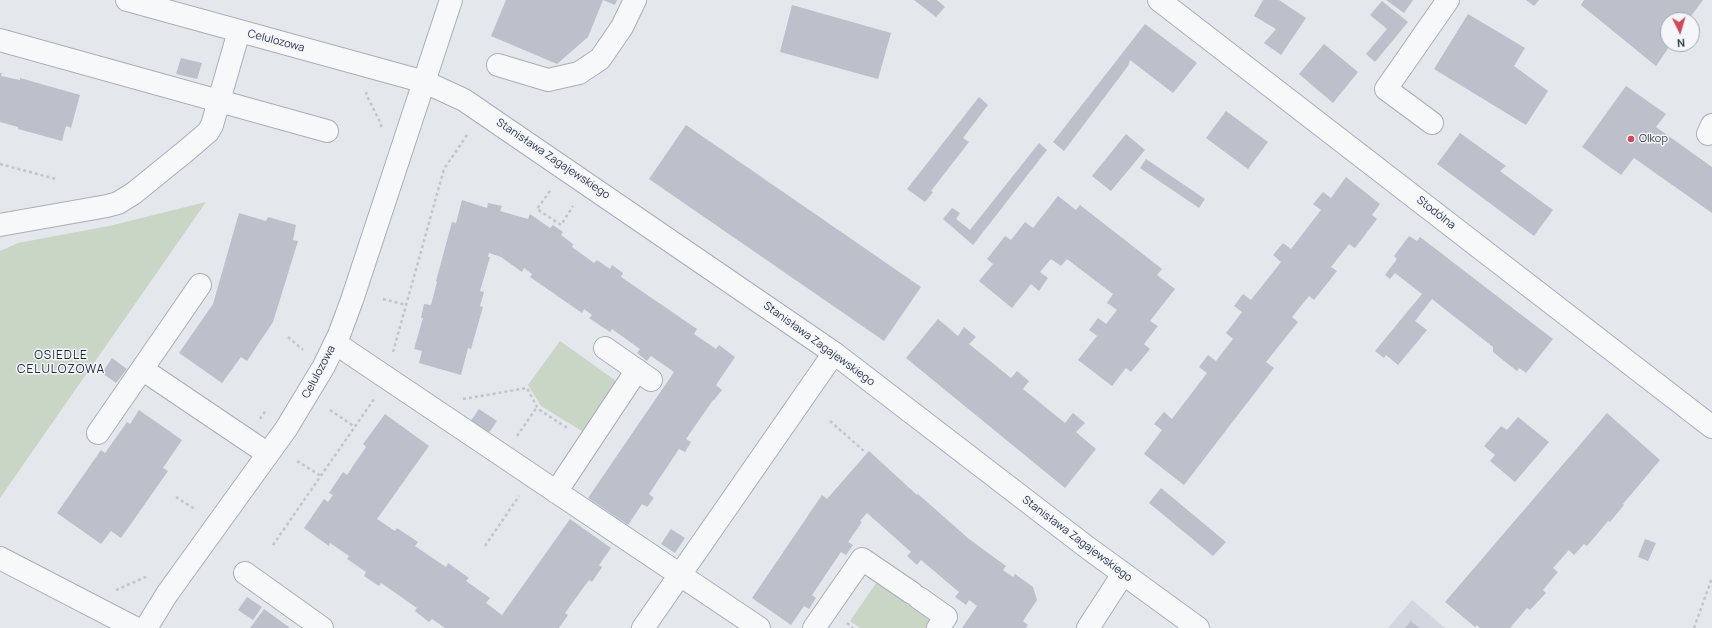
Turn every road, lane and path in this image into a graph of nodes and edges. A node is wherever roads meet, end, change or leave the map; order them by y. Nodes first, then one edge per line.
1 (127, 0) edge
2 (451, 0) edge
3 (635, 0) edge
4 (1159, 0) edge
5 (1448, 0) edge
6 (239, 31) junction
7 (0, 40) edge
8 (498, 65) dead end
9 (425, 82) junction
10 (368, 87) dead end
11 (220, 100) junction
12 (1432, 123) dead end
13 (326, 131) dead end
14 (381, 133) dead end
15 (467, 135) dead end
16 (0, 164) edge
17 (56, 179) dead end
18 (550, 191) dead end
19 (573, 206) dead end
20 (0, 225) edge
21 (200, 285) dead end
22 (383, 299) dead end
23 (406, 305) junction
24 (288, 337) dead end
25 (335, 343) junction
26 (605, 348) dead end
27 (834, 353) junction
28 (300, 355) dead end
29 (142, 369) junction
30 (386, 377) junction
31 (427, 405) junction
32 (537, 407) junction
33 (267, 409) dead end
34 (330, 410) dead end
35 (830, 421) dead end
36 (355, 426) junction
37 (1712, 426) edge
38 (98, 433) dead end
39 (246, 439) junction
40 (589, 442) junction
41 (865, 452) dead end
42 (268, 454) junction
43 (502, 456) junction
44 (297, 461) dead end
45 (321, 476) junction
46 (533, 476) junction
47 (556, 492) junction
48 (176, 497) dead end
49 (200, 504) dead end
50 (196, 510) junction
51 (192, 516) dead end
52 (273, 545) dead end
53 (485, 546) dead end
54 (0, 558) edge
55 (245, 573) dead end
56 (151, 574) dead end
57 (1123, 574) junction
58 (680, 575) junction
59 (1712, 578) edge
60 (111, 593) dead end
61 (135, 628) edge
62 (146, 628) edge
63 (322, 628) edge
64 (643, 628) edge
65 (759, 628) edge
66 (814, 628) edge
67 (938, 628) edge
68 (1088, 628) edge
69 (1198, 628) edge
70 (1694, 628) edge

1 - 6 street, Celulozowa
2 - 9 street, Celulozowa
3 - 8 street
4 - 37 street, Stodólna
5 - 12 street
6 - 9 street, Celulozowa
6 - 11 street
7 - 11 street
9 - 25 street, Celulozowa
9 - 27 street, Stanisława Zagajewskiego
10 - 14 path
11 - 13 street
11 - 20 street
15 - 23 path
16 - 17 path
18 - 19 path
21 - 29 street
22 - 23 path
23 - 30 path
24 - 28 path
25 - 30 street
25 - 42 street, Celulozowa
26 - 40 street
27 - 57 street, Stanisława Zagajewskiego
27 - 58 street
29 - 38 street
29 - 39 street
30 - 31 street
30 - 36 path
31 - 32 path
31 - 43 street
32 - 40 path
32 - 43 path
33 - 39 path
34 - 36 path
35 - 41 path
36 - 45 path
39 - 42 street
40 - 47 street
42 - 62 street, Celulozowa
43 - 46 street
44 - 45 path
45 - 52 path
46 - 47 street
46 - 53 path
47 - 58 street
48 - 50 path
49 - 50 path
50 - 51 path
54 - 61 street
55 - 63 street
56 - 60 path
57 - 68 street
57 - 69 street, Stanisława Zagajewskiego
58 - 64 street
58 - 65 street
59 - 70 path
66 - 67 street

